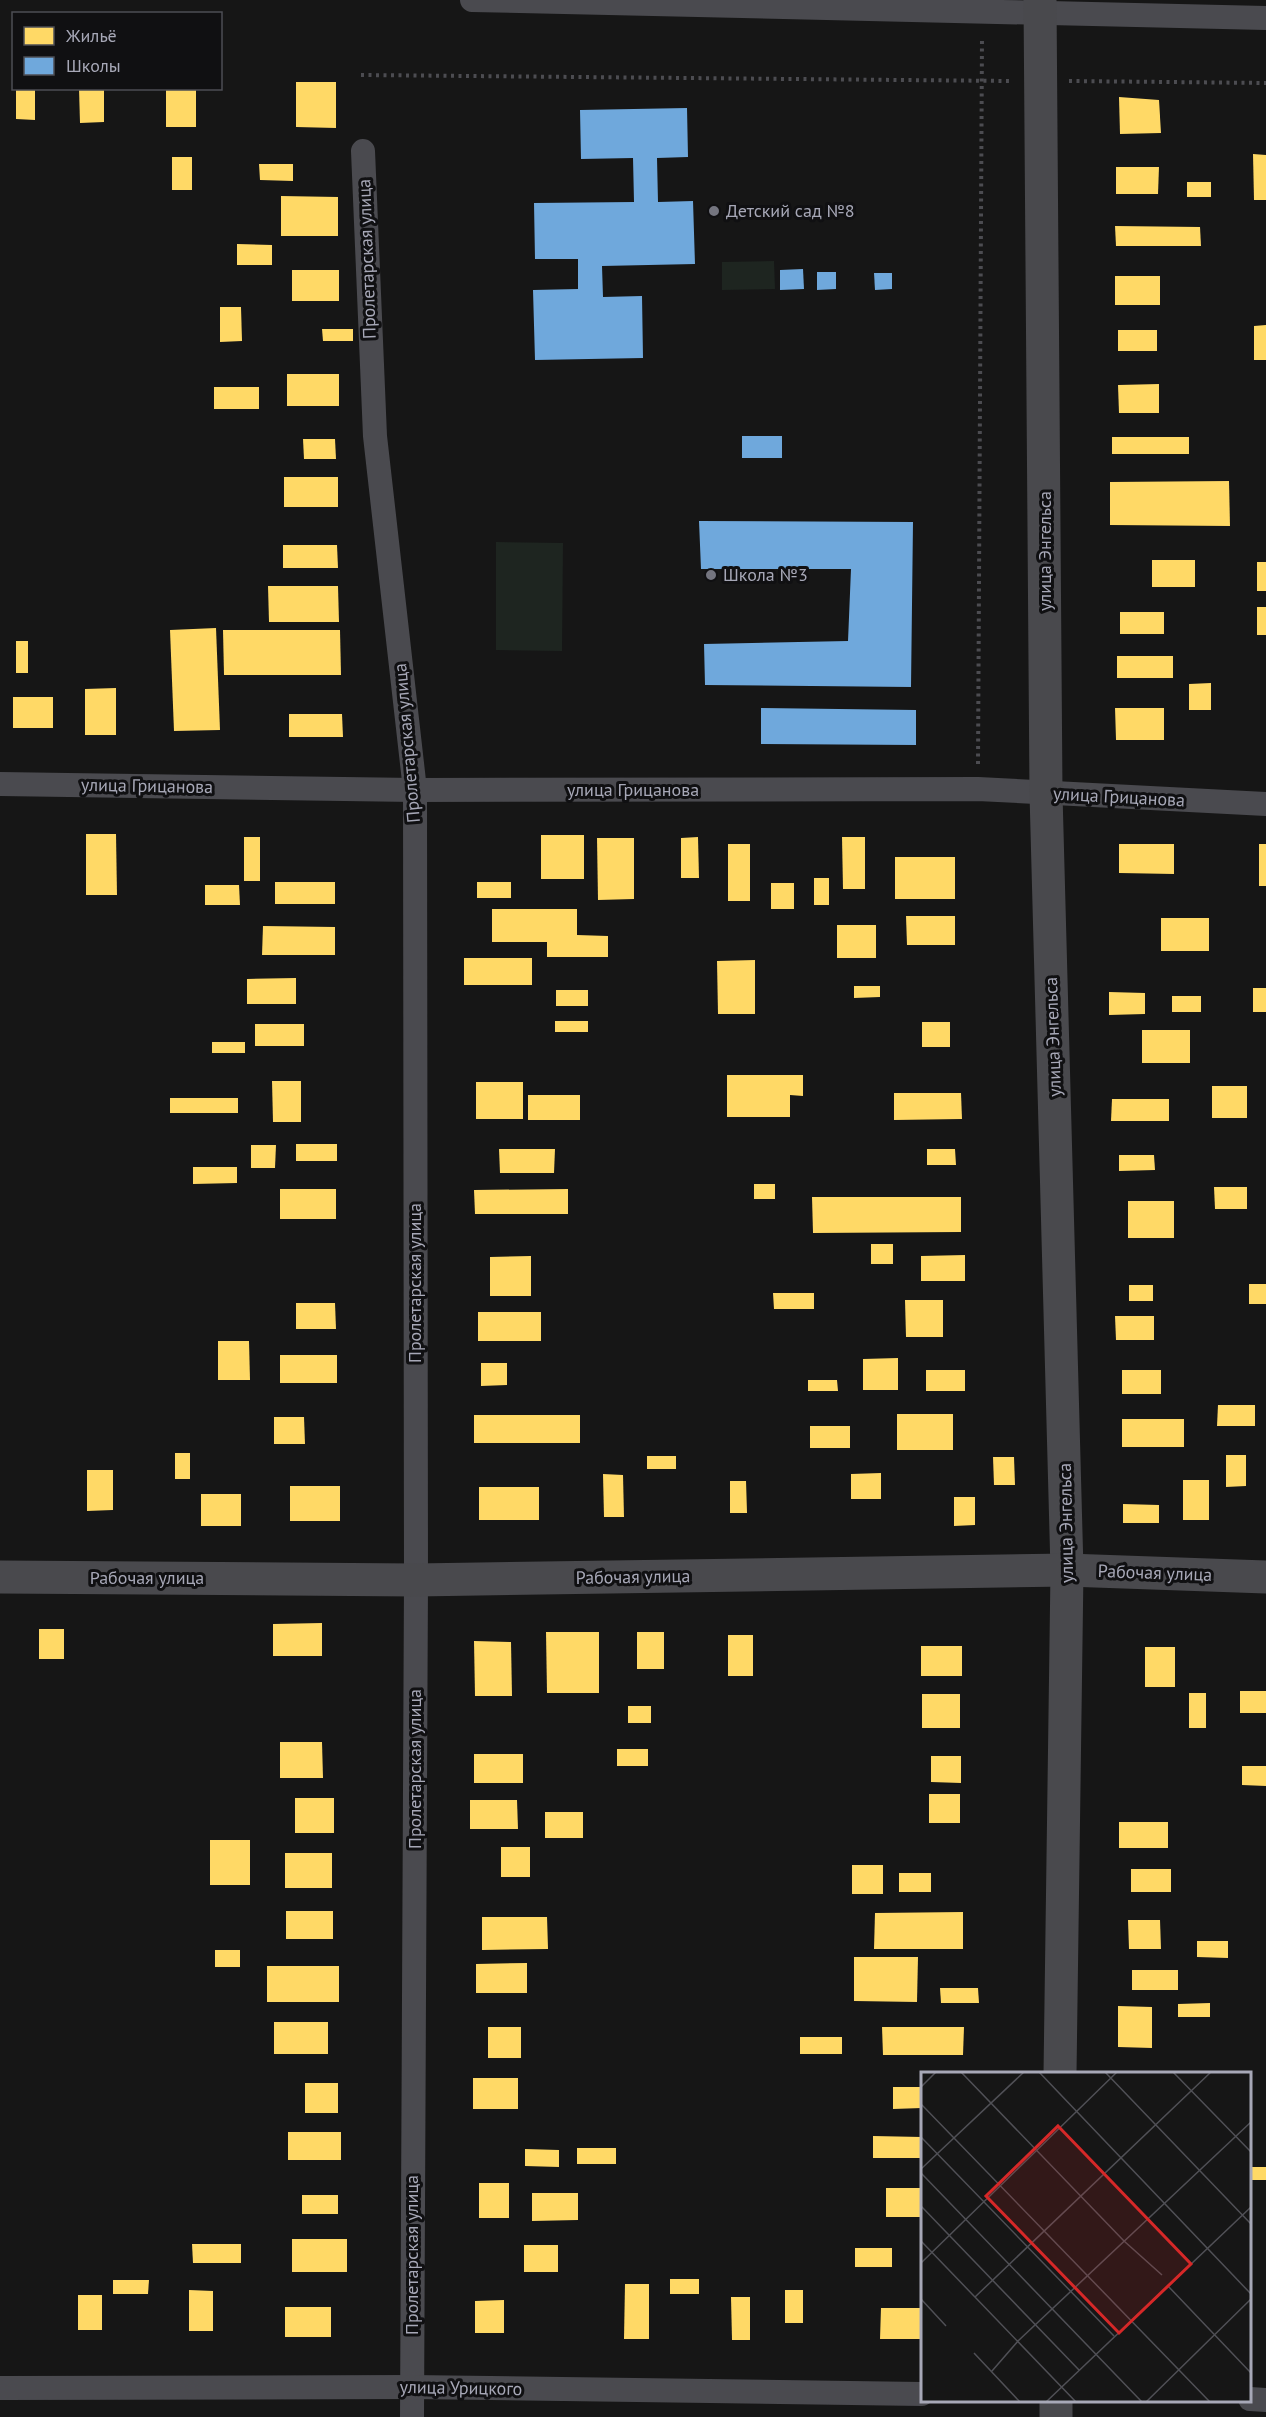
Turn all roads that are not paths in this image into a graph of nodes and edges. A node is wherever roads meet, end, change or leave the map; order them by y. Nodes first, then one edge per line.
1 (472, 0) edge
2 (1040, 7) edge
3 (1266, 18) edge
4 (363, 150) dead end
5 (0, 784) edge
6 (415, 790) junction
7 (1047, 794) junction
8 (1266, 804) edge
9 (1067, 1570) junction
10 (0, 1577) edge
11 (1266, 1577) edge
12 (416, 1580) junction
13 (1060, 2072) edge
14 (412, 2387) junction
15 (0, 2388) edge
16 (921, 2394) edge
17 (1251, 2399) edge
18 (1266, 2400) edge
19 (412, 2417) edge

1 - 2 street
2 - 3 street
2 - 7 street, улица Энгельса
4 - 6 street, Пролетарская улица
5 - 6 street, улица Грицанова
6 - 7 street, улица Грицанова
6 - 12 street, Пролетарская улица
7 - 8 street, улица Грицанова
7 - 9 street, улица Энгельса
9 - 11 street, Рабочая улица
9 - 12 street, Рабочая улица
9 - 13 street, улица Энгельса
10 - 12 street, Рабочая улица
12 - 14 street, Пролетарская улица
14 - 15 street, улица Урицкого
14 - 16 street, улица Урицкого
14 - 19 street, Пролетарская улица
17 - 18 street

